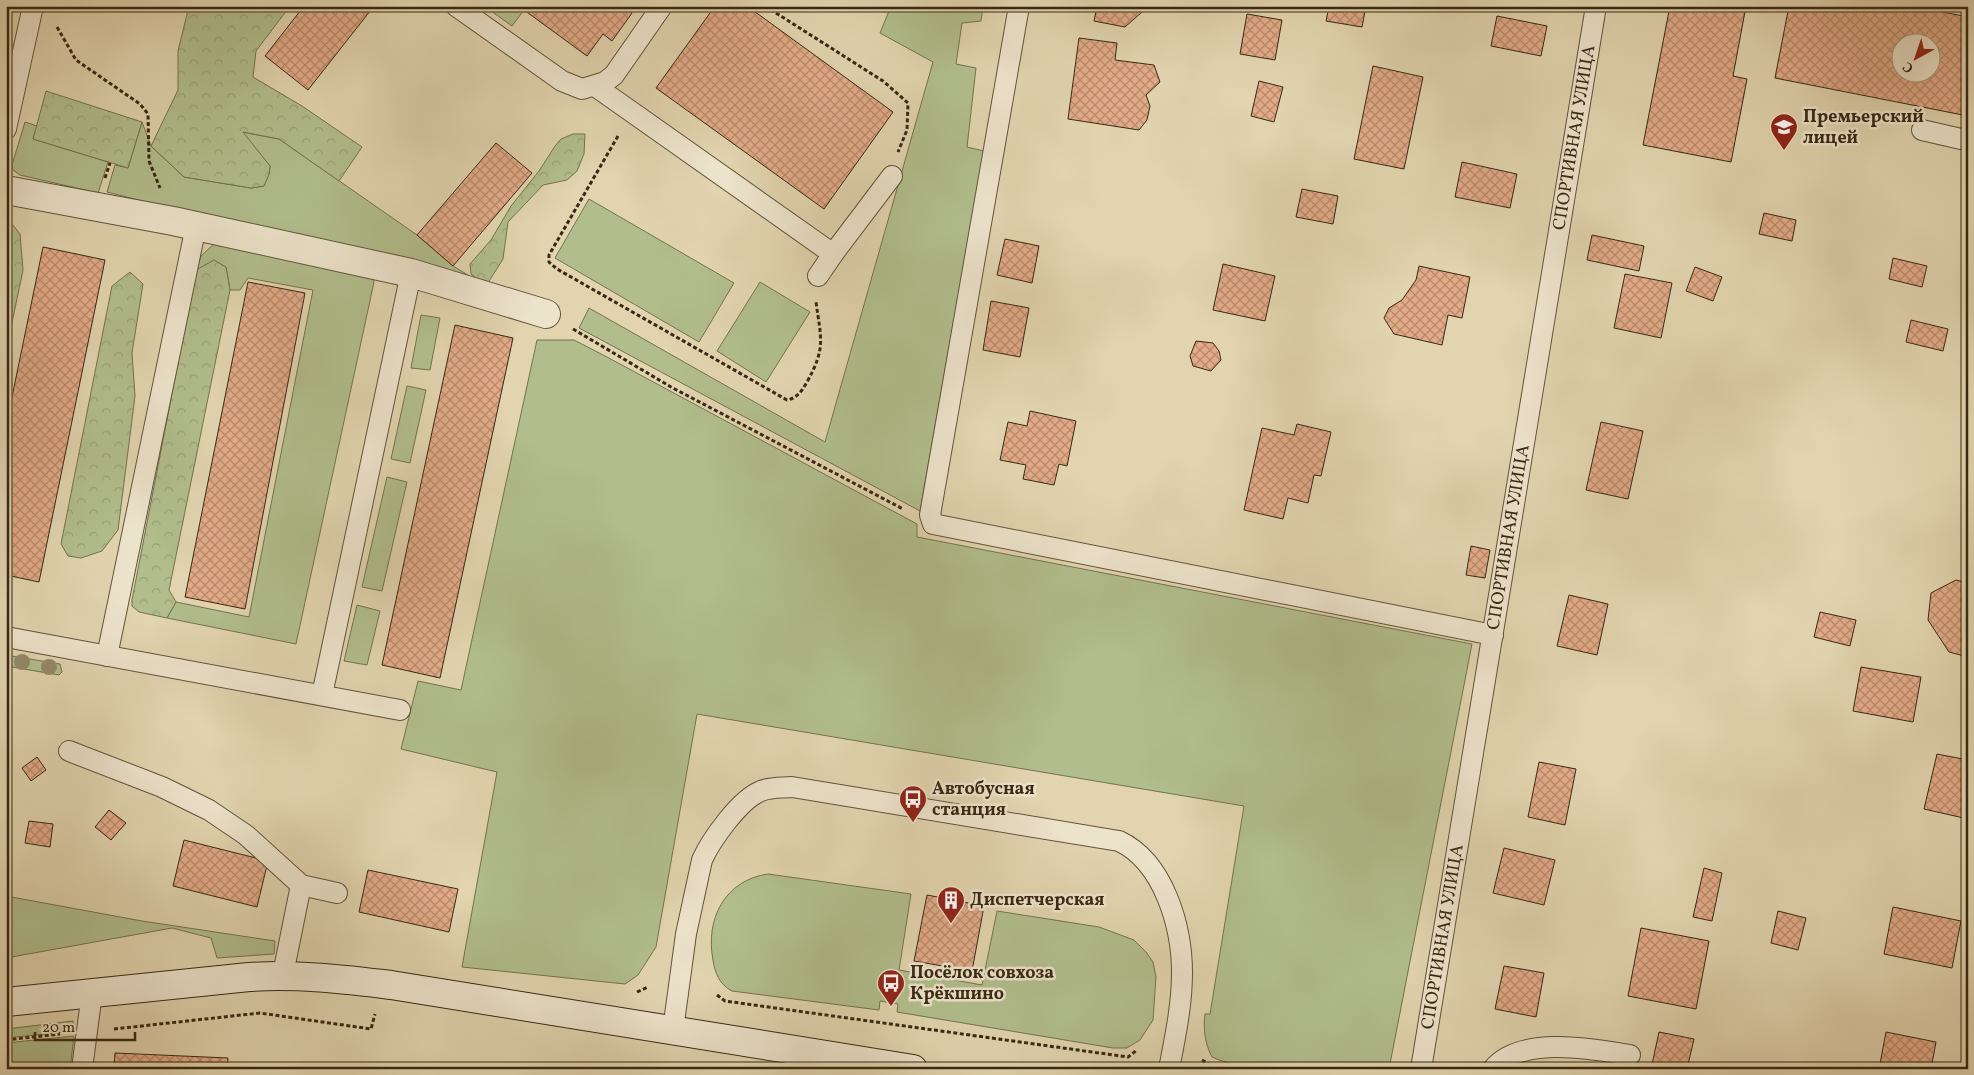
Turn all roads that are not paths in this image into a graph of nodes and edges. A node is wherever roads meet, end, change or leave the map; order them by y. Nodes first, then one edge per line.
1 (33, 6) edge
2 (456, 6) edge
3 (662, 6) edge
4 (1019, 6) edge
5 (1596, 6) edge
6 (595, 86) junction
7 (6, 129) edge
8 (1922, 130) dead end
9 (1968, 137) edge
10 (892, 176) road end
11 (6, 190) edge
12 (184, 223) junction
13 (833, 254) junction
14 (412, 273) junction
15 (818, 276) road end
16 (546, 314) road end
17 (1493, 635) junction
18 (6, 637) edge
19 (107, 656) junction
20 (322, 695) junction
21 (400, 710) dead end
22 (69, 751) dead end
23 (301, 885) junction
24 (337, 893) dead end
25 (283, 974) junction
26 (92, 993) junction
27 (6, 1002) edge
28 (673, 1030) junction
29 (1630, 1056) dead end
30 (82, 1069) edge
31 (913, 1069) edge
32 (1169, 1069) edge
33 (1421, 1069) edge
34 (1493, 1069) edge

1 - 7 lane
2 - 6 lane
3 - 6 lane
4 - 17 lane
5 - 17 lane, СПОРТИВНАЯ УЛИЦА
6 - 13 lane
8 - 9 lane
10 - 13 lane
11 - 12 street
12 - 14 street
12 - 19 lane
13 - 15 lane
14 - 16 street
14 - 20 lane
17 - 33 lane, СПОРТИВНАЯ УЛИЦА
18 - 19 lane
19 - 20 lane
20 - 21 lane
22 - 23 lane
23 - 24 lane
23 - 25 lane
25 - 26 street
25 - 28 street
26 - 27 street
26 - 30 lane
28 - 31 street
28 - 32 lane
29 - 34 lane

